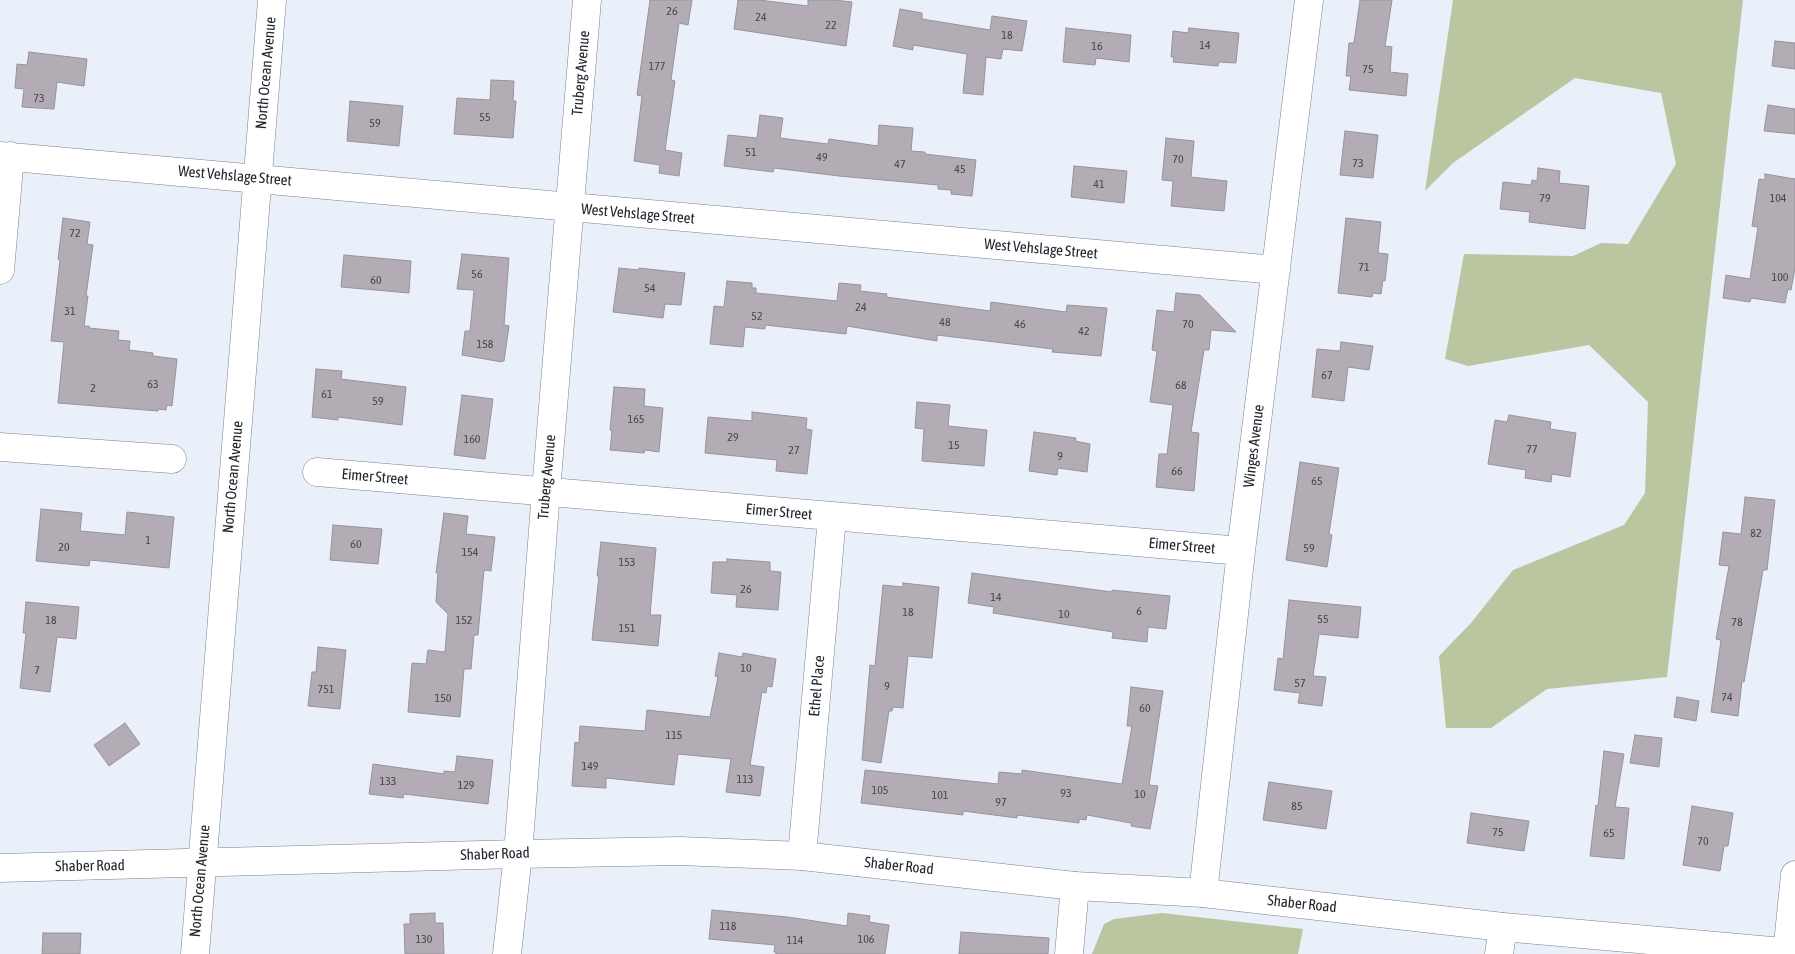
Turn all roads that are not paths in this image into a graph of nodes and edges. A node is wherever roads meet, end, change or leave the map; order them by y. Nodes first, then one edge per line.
1 (272, 0) edge
2 (587, 0) edge
3 (1309, 0) edge
4 (5, 156) edge
5 (258, 178) junction
6 (570, 208) junction
7 (0, 270) edge
8 (1276, 270) junction
9 (0, 447) edge
10 (172, 460) dead end
11 (317, 472) dead end
12 (546, 491) junction
13 (832, 517) junction
14 (1241, 551) junction
15 (518, 854) junction
16 (802, 856) junction
17 (202, 863) junction
18 (0, 868) edge
19 (1795, 875) edge
20 (1075, 886) junction
21 (1203, 892) junction
22 (1503, 927) junction
23 (1790, 953) edge
24 (195, 954) edge
25 (507, 954) edge
26 (1069, 954) edge
27 (1500, 954) edge

1 - 5 street, North Ocean Avenue
2 - 6 street, Truberg Avenue
3 - 8 street, Winges Avenue
4 - 5 street, West Vehslage Street
4 - 7 street
5 - 6 street, West Vehslage Street
5 - 17 street, North Ocean Avenue
6 - 8 street, West Vehslage Street
6 - 12 street, Truberg Avenue
8 - 14 street, Winges Avenue
9 - 10 street
11 - 12 street, Eimer Street
12 - 13 street, Eimer Street
12 - 15 street, Truberg Avenue
13 - 14 street, Eimer Street
13 - 16 street, Ethel Place
14 - 21 street, Winges Avenue
15 - 16 street, Shaber Road
15 - 17 street, Shaber Road
15 - 25 street, Truberg Avenue
16 - 20 street, Shaber Road
17 - 18 street, Shaber Road
17 - 24 street, North Ocean Avenue
19 - 23 street
20 - 21 street, Shaber Road
20 - 26 street
21 - 22 street, Shaber Road
22 - 23 street, Shaber Road
22 - 27 street

